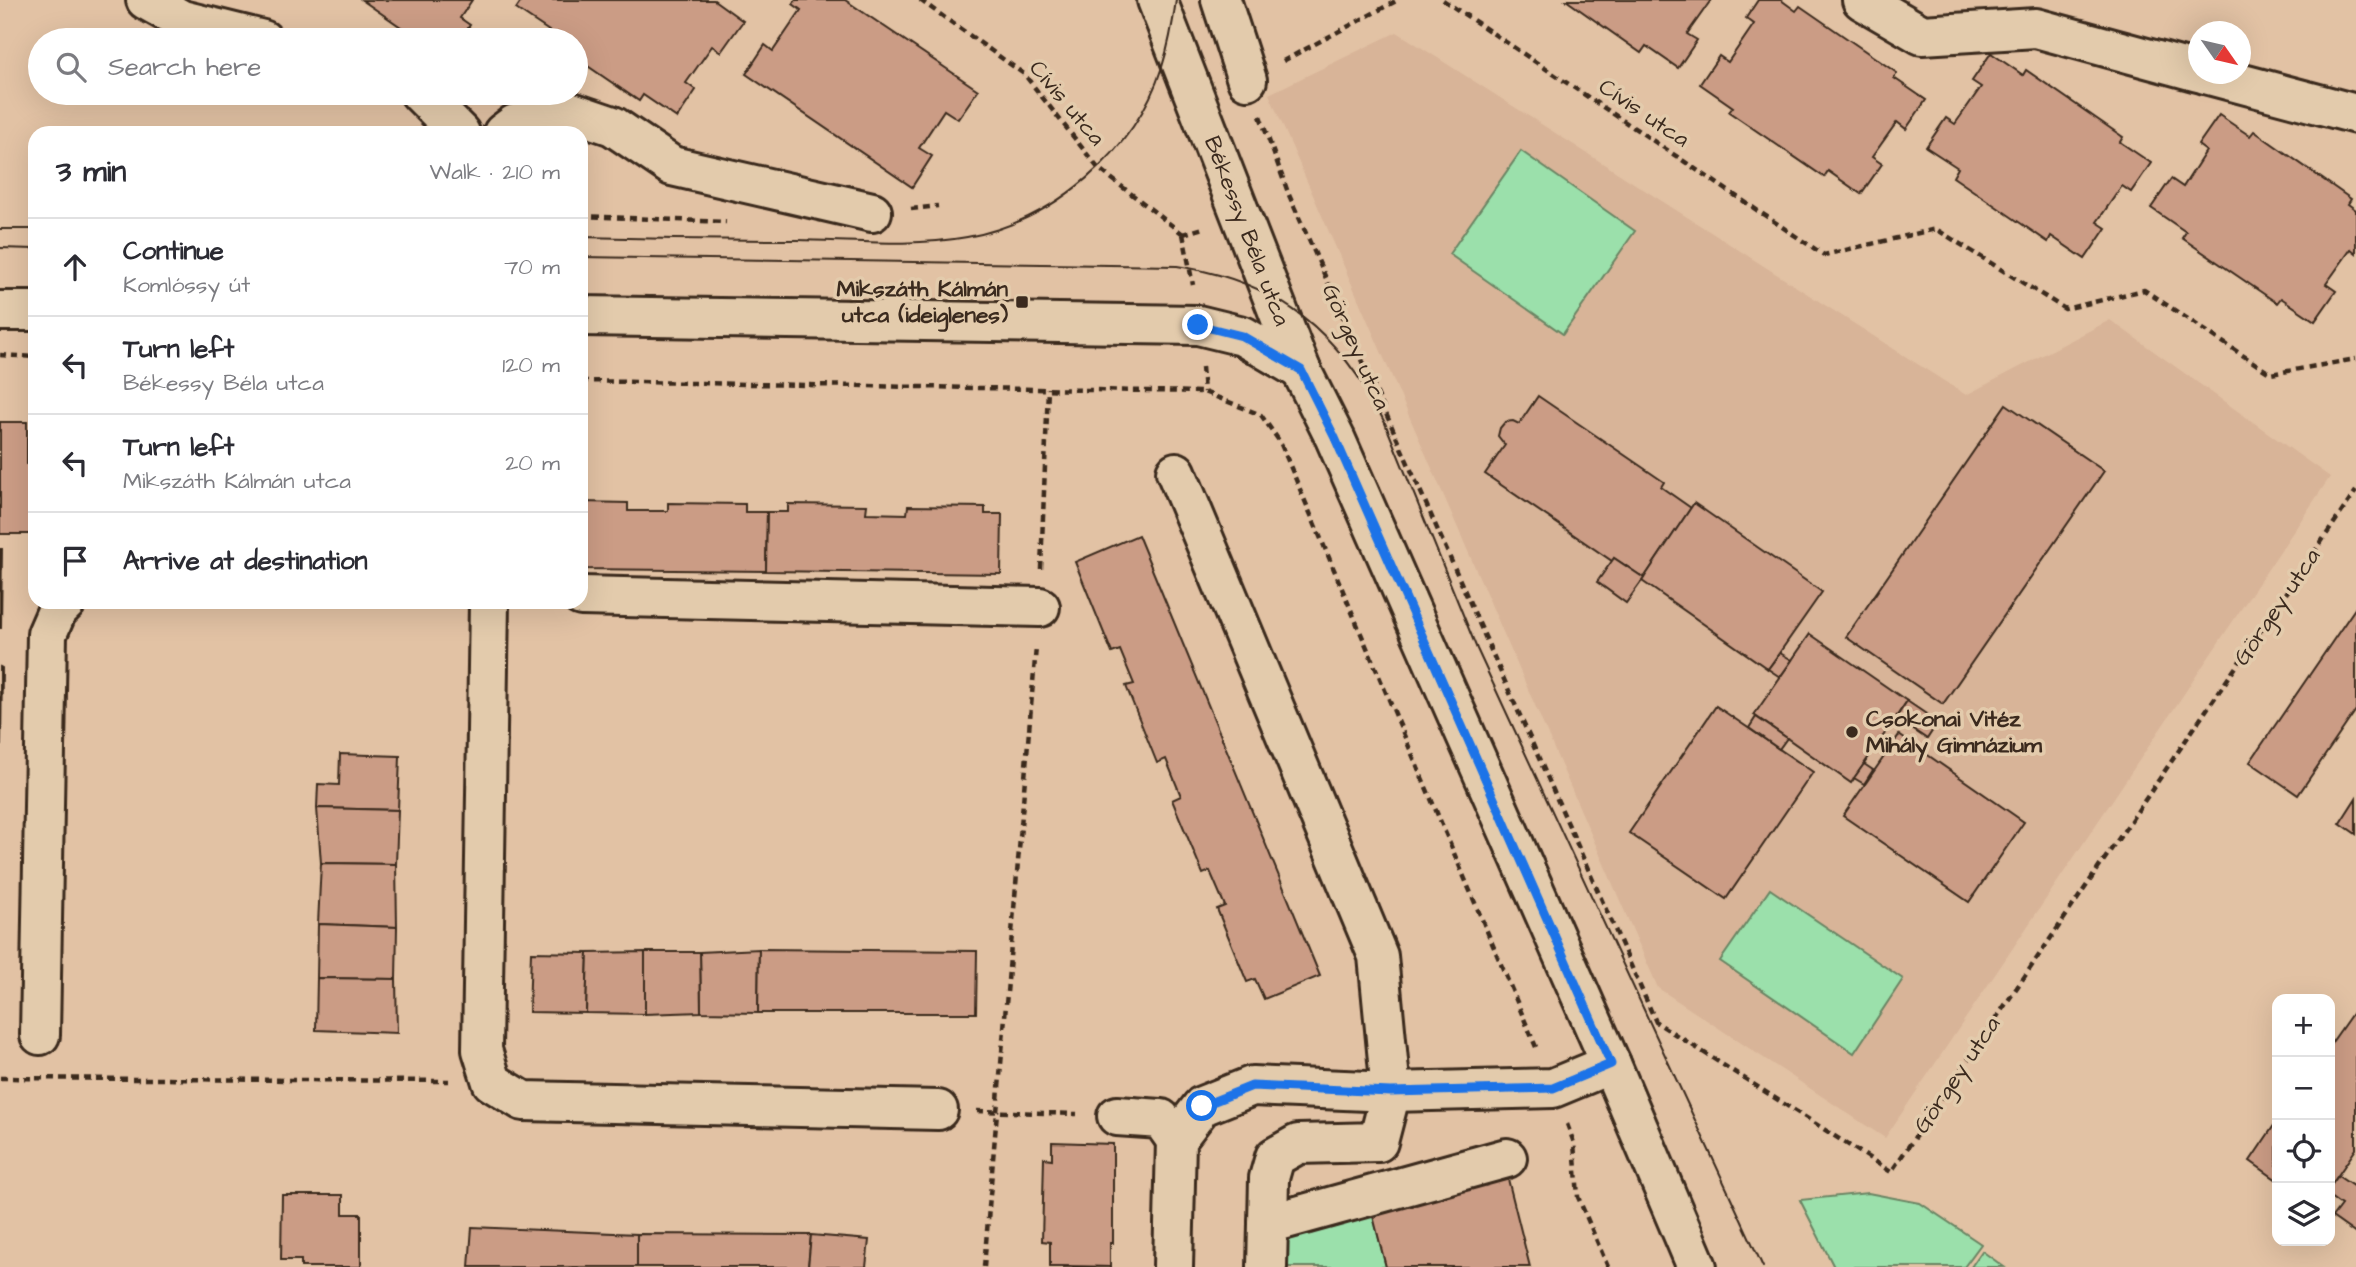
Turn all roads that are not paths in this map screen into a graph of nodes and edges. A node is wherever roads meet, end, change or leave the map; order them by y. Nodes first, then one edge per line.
1 (146, 0) edge
2 (1157, 0) edge
3 (1222, 0) edge
4 (1861, 0) edge
5 (214, 28) edge
6 (2188, 69) edge
7 (1247, 80) road end
8 (2243, 84) edge
9 (432, 105) edge
10 (2356, 114) edge
11 (453, 126) edge
12 (512, 126) edge
13 (872, 212) dead end
14 (0, 311) edge
15 (28, 311) edge
16 (588, 316) edge
17 (1301, 370) junction
18 (1176, 472) dead end
19 (588, 596) edge
20 (1040, 607) road end
21 (59, 609) edge
22 (489, 609) edge
23 (40, 1035) dead end
24 (1611, 1064) junction
25 (1391, 1092) junction
26 (937, 1110) dead end
27 (1117, 1116) road end
28 (1176, 1140) junction
29 (1507, 1158) dead end
30 (1268, 1224) junction
31 (1173, 1267) edge
32 (1267, 1267) edge
33 (1697, 1267) edge

1 - 5 street
2 - 17 street, Békessy Béla utca
3 - 7 street
4 - 6 street
8 - 10 street
9 - 11 street
12 - 13 street
14 - 15 street
16 - 17 street
17 - 24 street, Békessy Béla utca
18 - 25 street
19 - 20 street
21 - 23 street
22 - 26 street
24 - 25 street
24 - 33 street, Békessy Béla utca
25 - 28 street
25 - 30 street
27 - 28 street
28 - 31 street
29 - 30 street
30 - 32 street

